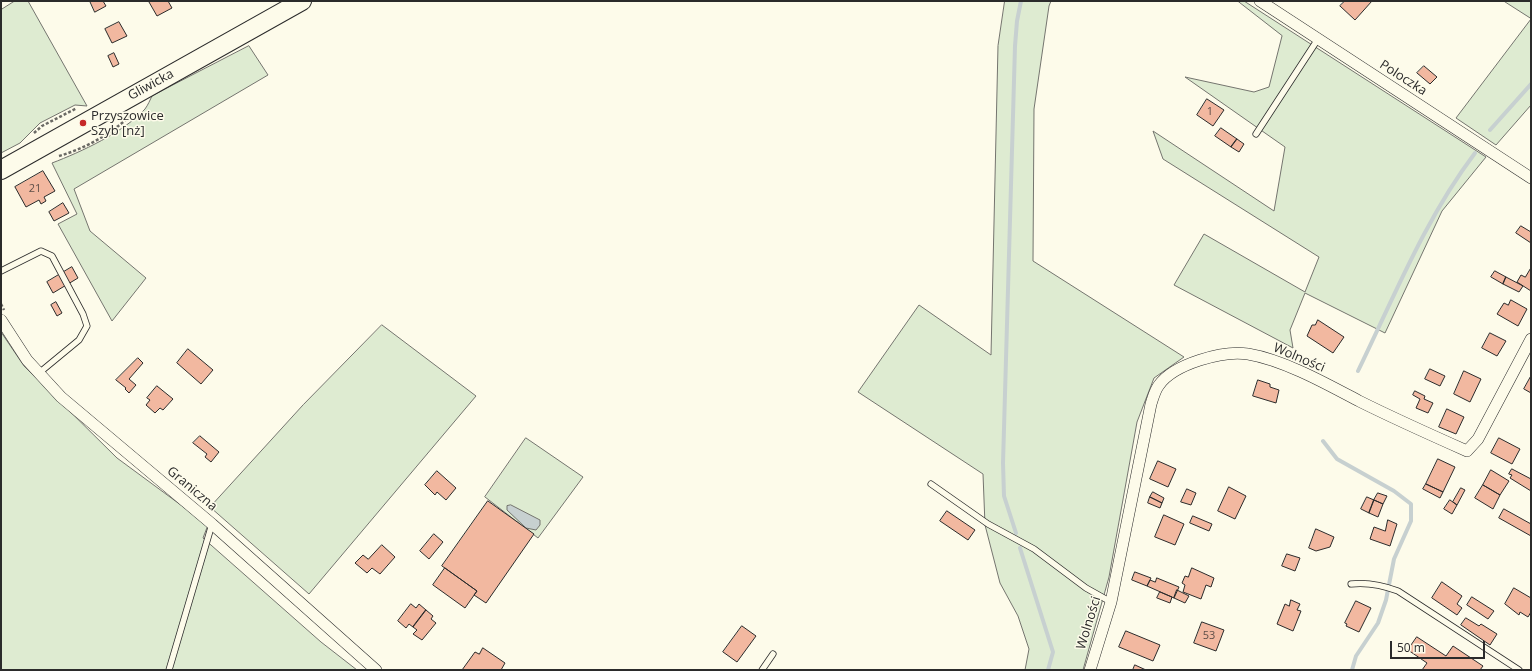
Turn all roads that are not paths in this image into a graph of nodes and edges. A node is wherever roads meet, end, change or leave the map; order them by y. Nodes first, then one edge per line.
1 (302, 1) edge
2 (1260, 1) edge
3 (1318, 39) junction
4 (1256, 134) dead end
5 (1, 170) edge
6 (1531, 178) edge
7 (1, 271) edge
8 (1, 320) edge
9 (1531, 339) edge
10 (39, 373) junction
11 (931, 484) dead end
12 (212, 524) junction
13 (1351, 584) dead end
14 (1111, 602) junction
15 (773, 654) dead end
16 (169, 670) edge
17 (376, 670) edge
18 (762, 670) edge
19 (1090, 670) edge
20 (1519, 670) edge

1 - 5 main road, Gliwicka
2 - 3 street, Poloczka
3 - 4 lane
3 - 6 street, Poloczka
7 - 10 lane
8 - 10 street, Graniczna
9 - 14 street, Wolności
10 - 12 street, Graniczna
11 - 14 lane
12 - 16 lane
12 - 17 street, Graniczna
13 - 20 lane
14 - 19 street, Wolności
15 - 18 lane

